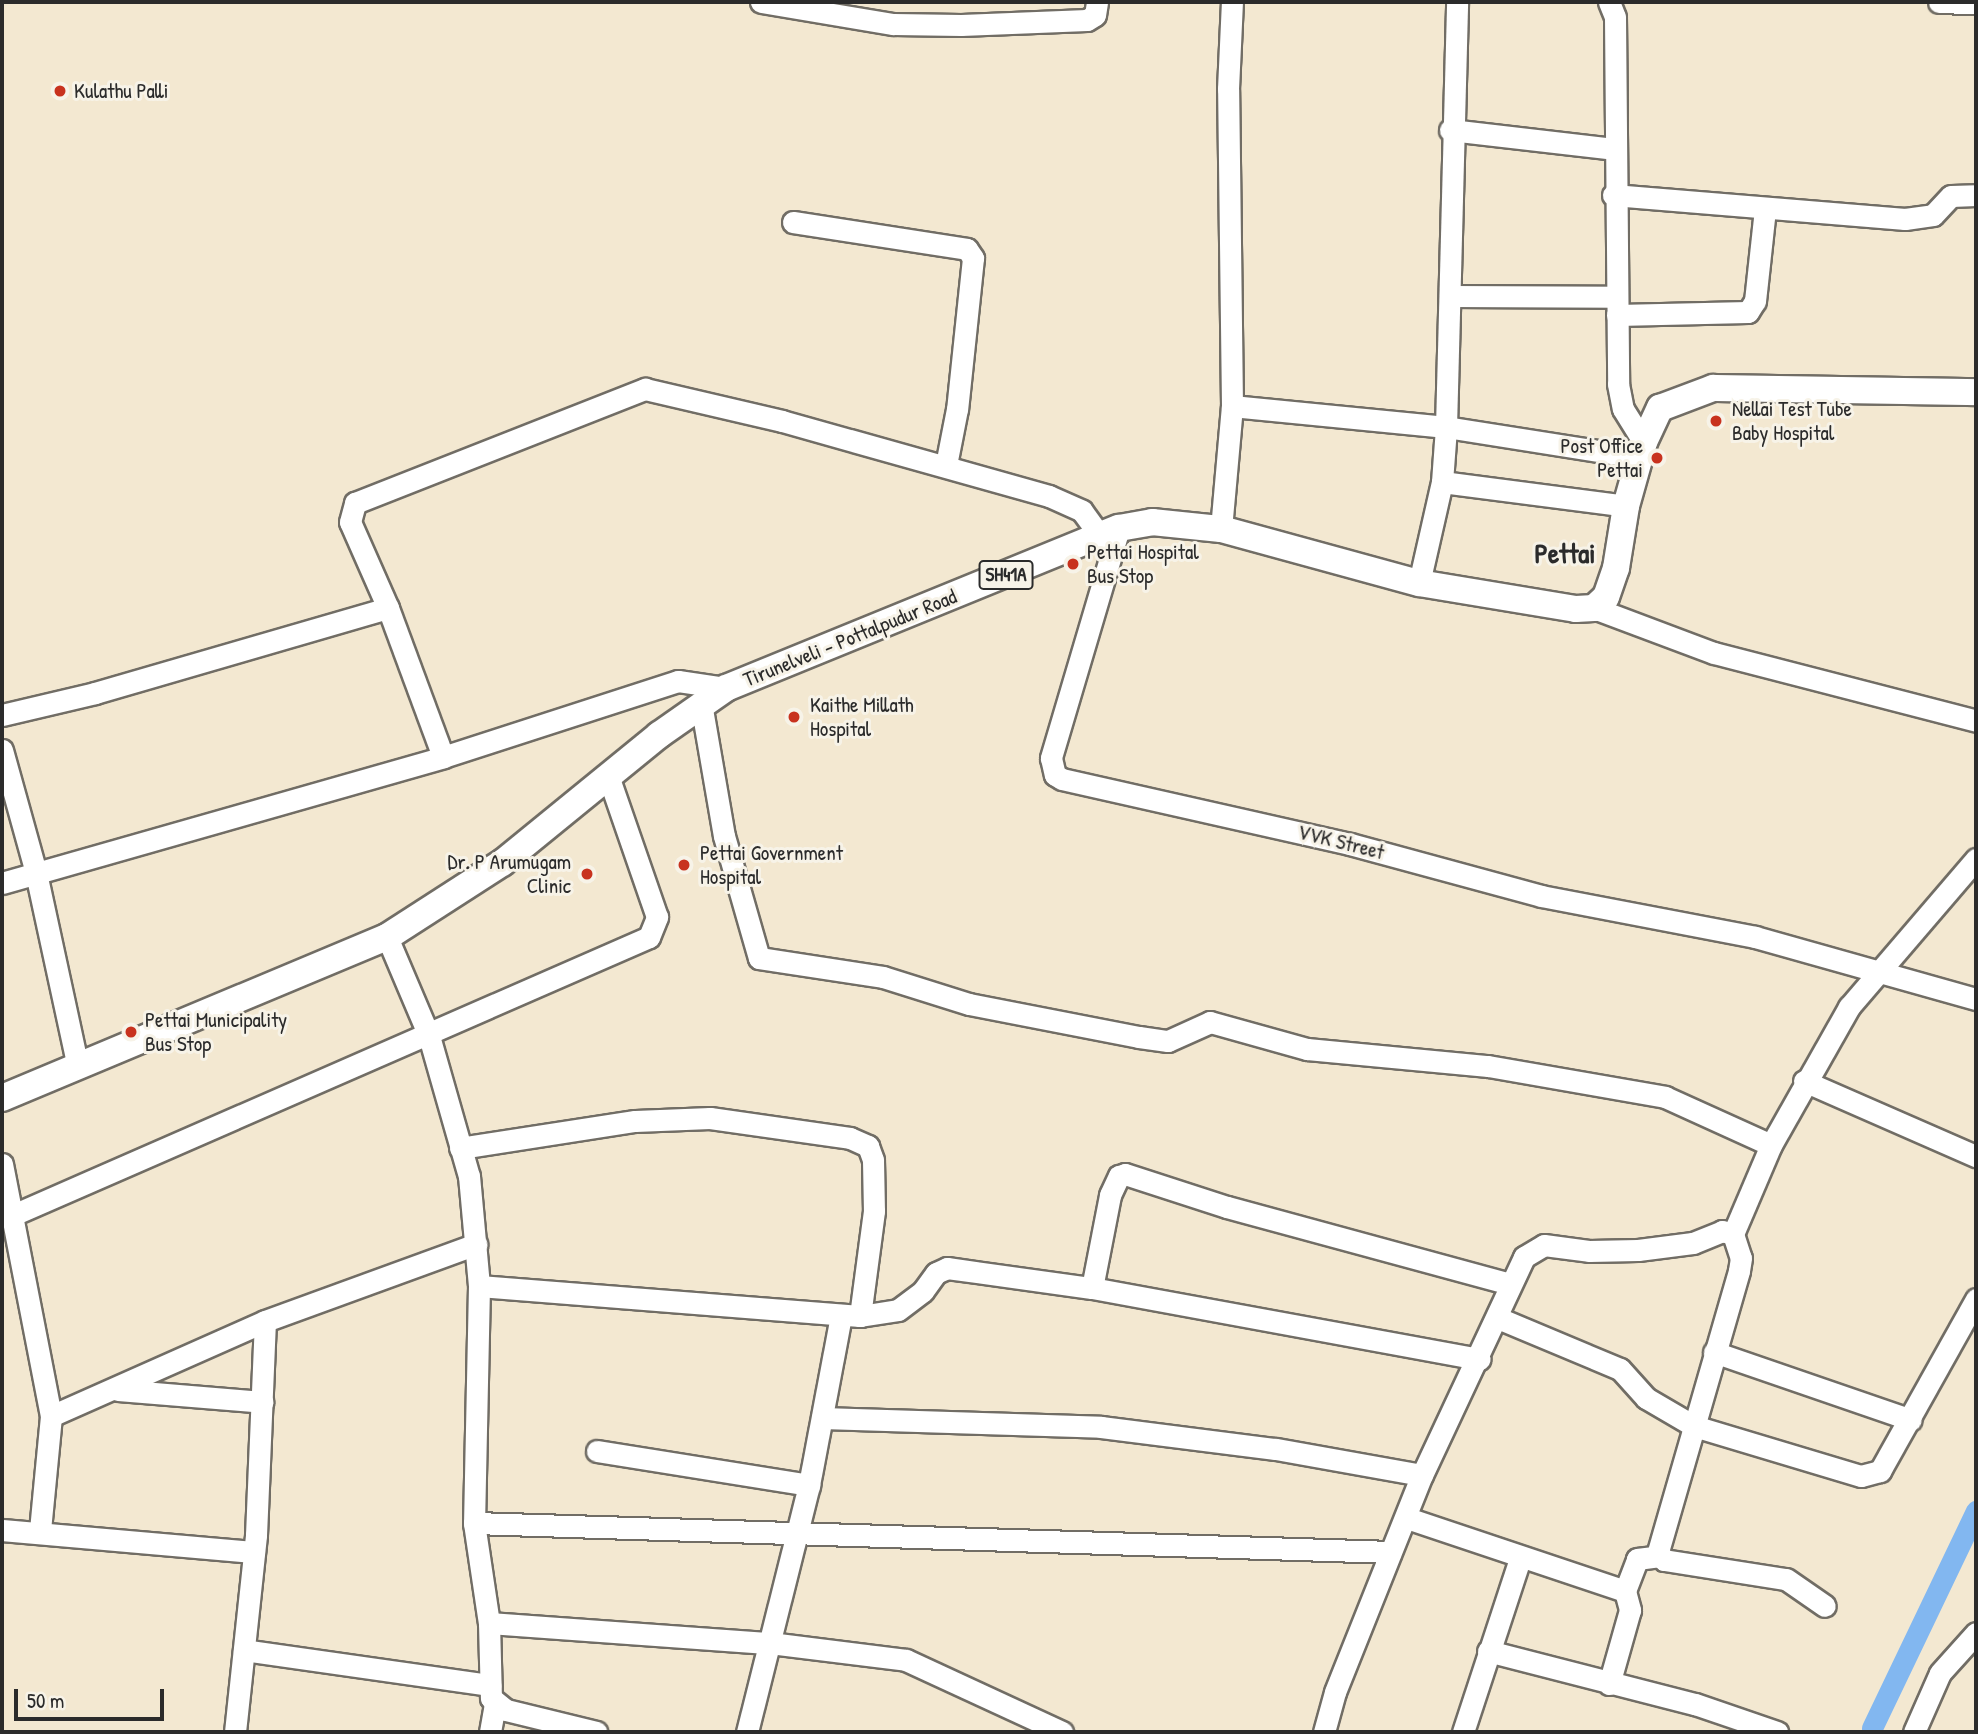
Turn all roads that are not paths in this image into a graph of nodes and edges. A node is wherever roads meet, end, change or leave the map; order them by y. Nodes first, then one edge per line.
1 (761, 2) edge
2 (1097, 2) edge
3 (1232, 2) edge
4 (1457, 2) edge
5 (1609, 2) edge
6 (1939, 2) edge
7 (1976, 3) edge
8 (1450, 130) junction
9 (1614, 149) junction
10 (1613, 195) junction
11 (1976, 195) edge
12 (1765, 209) junction
13 (793, 222) dead end
14 (1451, 296) junction
15 (1617, 306) junction
16 (1976, 392) edge
17 (1232, 406) junction
18 (1446, 427) junction
19 (1643, 450) junction
20 (946, 465) junction
21 (1442, 482) junction
22 (1626, 506) junction
23 (1221, 529) junction
24 (1110, 532) junction
25 (1419, 583) junction
26 (388, 608) junction
27 (1594, 608) junction
28 (726, 688) junction
29 (701, 703) junction
30 (2, 715) edge
31 (1976, 721) edge
32 (2, 750) edge
33 (443, 757) junction
34 (609, 778) junction
35 (1976, 859) edge
36 (36, 873) junction
37 (2, 883) edge
38 (387, 937) junction
39 (1878, 970) junction
40 (1976, 999) edge
41 (429, 1036) junction
42 (77, 1063) junction
43 (1804, 1081) junction
44 (2, 1098) edge
45 (1771, 1145) junction
46 (460, 1148) junction
47 (1976, 1156) edge
48 (2, 1164) edge
49 (13, 1215) junction
50 (1733, 1234) junction
51 (476, 1244) junction
52 (1510, 1284) junction
53 (479, 1286) junction
54 (1092, 1288) junction
55 (1976, 1299) edge
56 (850, 1315) junction
57 (1498, 1318) junction
58 (265, 1321) junction
59 (1714, 1352) junction
60 (1480, 1359) junction
61 (117, 1390) junction
62 (262, 1402) junction
63 (51, 1416) junction
64 (822, 1418) junction
65 (1910, 1420) junction
66 (1693, 1426) junction
67 (597, 1451) dead end
68 (1422, 1475) junction
69 (809, 1485) junction
70 (1407, 1518) junction
71 (474, 1523) junction
72 (2, 1530) edge
73 (40, 1531) junction
74 (797, 1534) junction
75 (254, 1552) junction
76 (1391, 1552) junction
77 (1660, 1556) junction
78 (1520, 1559) junction
79 (1625, 1591) junction
80 (1825, 1606) dead end
81 (489, 1623) junction
82 (1976, 1633) edge
83 (770, 1643) junction
84 (244, 1650) junction
85 (1488, 1651) junction
86 (1609, 1684) junction
87 (493, 1695) junction
88 (235, 1732) edge
89 (490, 1732) edge
90 (596, 1732) edge
91 (747, 1732) edge
92 (1062, 1732) edge
93 (1324, 1732) edge
94 (1463, 1732) edge
95 (1777, 1732) edge
96 (1914, 1732) edge

1 - 2 street
3 - 17 street
4 - 8 street
5 - 9 street
6 - 7 street
8 - 9 street
8 - 14 street
9 - 10 street
10 - 12 street
10 - 15 street
11 - 12 street
12 - 15 street
13 - 20 street
14 - 15 street
14 - 18 street
15 - 19 street
16 - 19 main road
17 - 18 street
17 - 23 street
18 - 19 street
18 - 21 street
19 - 22 main road
20 - 24 street
20 - 26 street
21 - 22 street
21 - 25 street
22 - 27 main road
23 - 24 main road, Tirunelveli - Pottalpudur Road / SH41A
23 - 25 main road, Tirunelveli - Pottalpudur Road / SH41A
24 - 28 main road, Tirunelveli - Pottalpudur Road / SH41A
24 - 39 street, VVK Street
25 - 27 main road, Tirunelveli - Pottalpudur Road / SH41A
26 - 30 street
26 - 33 street
27 - 31 street
28 - 29 main road, Tirunelveli - Pottalpudur Road / SH41A
28 - 33 street
29 - 34 main road, Tirunelveli - Pottalpudur Road / SH41A
29 - 45 street
32 - 36 street
33 - 36 street
34 - 38 main road, Tirunelveli - Pottalpudur Road / SH41A
34 - 41 street
35 - 39 street
36 - 37 street
36 - 42 street
38 - 41 street
38 - 42 main road, Tirunelveli - Pottalpudur Road / SH41A
39 - 40 street
39 - 43 street
41 - 46 street
41 - 49 street
42 - 44 main road, Tirunelveli - Pottalpudur Road / SH41A
43 - 45 street
43 - 47 street
45 - 50 street
46 - 51 street
46 - 56 street
48 - 49 street
49 - 63 street
50 - 52 street
50 - 59 street
51 - 53 street
51 - 58 street
52 - 54 street
52 - 57 street
53 - 56 street
53 - 71 street
54 - 56 street
54 - 60 street
55 - 65 street
56 - 64 street
57 - 60 street
57 - 66 street
58 - 61 street
58 - 62 street
59 - 65 street
59 - 66 street
60 - 68 street
61 - 62 street
61 - 63 street
62 - 75 street
63 - 73 street
64 - 68 street
64 - 69 street
65 - 66 street
66 - 77 street
67 - 69 street
68 - 70 street
69 - 74 street
70 - 76 street
70 - 78 street
71 - 74 street
71 - 81 street
72 - 73 street
73 - 75 street
74 - 76 street
74 - 83 street
75 - 84 street
76 - 93 street
77 - 79 street
77 - 80 street
78 - 79 street
78 - 85 street
79 - 86 street
81 - 83 street
81 - 87 street
82 - 96 street
83 - 91 street
83 - 92 street
84 - 87 street
84 - 88 street
85 - 86 street
85 - 94 street
86 - 95 street
87 - 89 street
87 - 90 street

